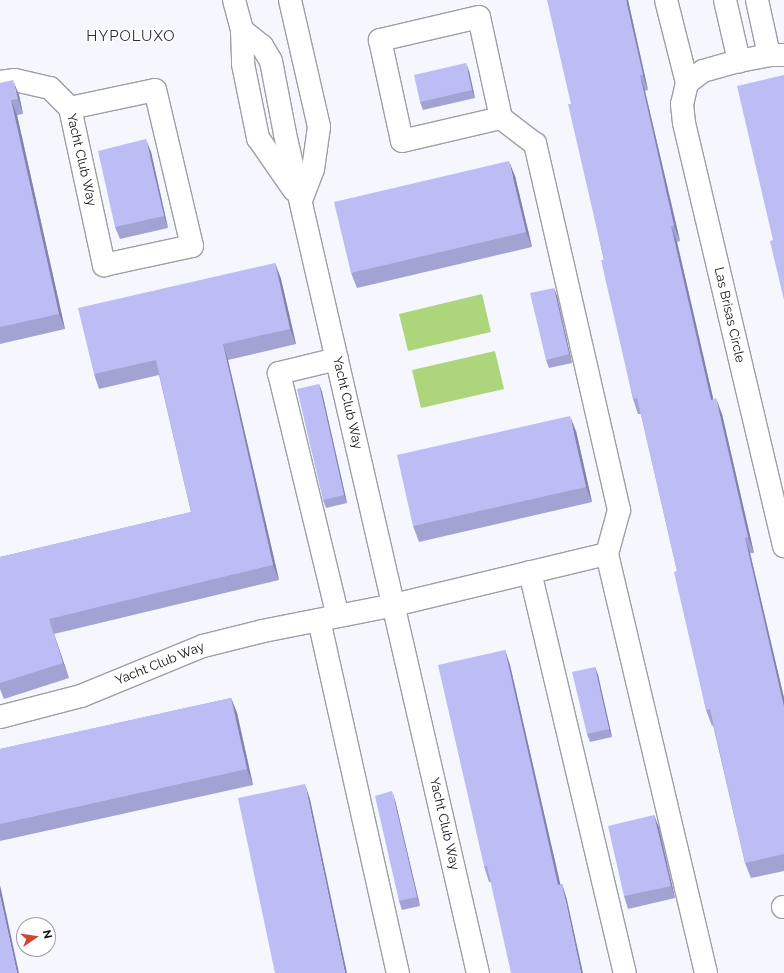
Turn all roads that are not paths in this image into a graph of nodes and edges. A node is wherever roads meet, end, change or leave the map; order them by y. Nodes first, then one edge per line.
1 (234, 0) edge
2 (290, 0) edge
3 (666, 0) edge
4 (725, 0) edge
5 (757, 0) edge
6 (242, 30) junction
7 (776, 55) edge
8 (739, 60) junction
9 (0, 82) edge
10 (309, 83) junction
11 (687, 83) junction
12 (277, 87) junction
13 (248, 90) junction
14 (70, 108) junction
15 (501, 118) junction
16 (301, 201) junction
17 (337, 359) junction
18 (784, 546) edge
19 (607, 554) junction
20 (530, 572) junction
21 (394, 606) junction
22 (328, 618) junction
23 (0, 717) edge
24 (398, 973) edge
25 (478, 973) edge
26 (625, 973) edge
27 (706, 973) edge

1 - 6 street, Yacht Club Way
2 - 10 street
3 - 11 street, Las Brisas Circle
4 - 8 street
5 - 7 street
6 - 12 street, Yacht Club Way
6 - 13 street, Yacht Club Way
7 - 8 street
8 - 11 street
9 - 14 street, Yacht Club Way
10 - 12 street
10 - 16 street
11 - 18 street, Las Brisas Circle
12 - 13 street
12 - 16 street, Yacht Club Way
13 - 16 street, Yacht Club Way
14 - 14 street, Yacht Club Way
15 - 15 street
15 - 19 street
16 - 17 street, Yacht Club Way
17 - 21 street, Yacht Club Way
17 - 22 street
19 - 20 street
19 - 27 street
20 - 21 street
20 - 26 street
21 - 22 street, Yacht Club Way
21 - 25 street, Yacht Club Way
22 - 23 street, Yacht Club Way
22 - 24 street

